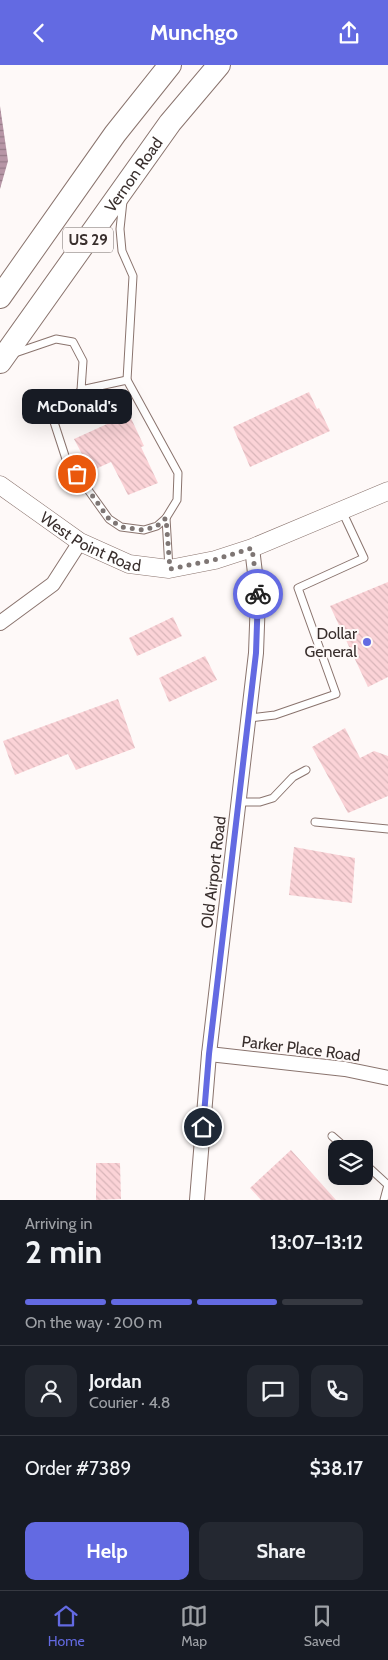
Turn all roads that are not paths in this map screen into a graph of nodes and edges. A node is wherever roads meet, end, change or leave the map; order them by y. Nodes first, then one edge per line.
1 (170, 65) edge
2 (220, 65) edge
3 (125, 185) junction
4 (0, 297) edge
5 (2, 359) edge
6 (127, 380) junction
7 (81, 390) junction
8 (0, 485) edge
9 (388, 491) edge
10 (342, 511) junction
11 (166, 518) junction
12 (80, 542) junction
13 (252, 548) junction
14 (170, 569) junction
15 (0, 623) edge
16 (249, 718) junction
17 (306, 770) dead end
18 (238, 802) junction
19 (315, 822) dead end
20 (388, 829) edge
21 (209, 1054) junction
22 (388, 1077) edge
23 (332, 1136) dead end
24 (337, 1140) edge
25 (373, 1171) edge
26 (388, 1185) edge
27 (197, 1200) edge
28 (384, 1200) edge

1 - 4 main road, US 29
2 - 3 main road, Vernon Road / US 29
3 - 5 main road, Vernon Road / US 29
3 - 6 lane
5 - 7 lane
6 - 7 lane
6 - 11 lane
7 - 11 lane
8 - 12 street, West Point Road
9 - 10 street, West Point Road
10 - 13 street, West Point Road
10 - 16 lane
11 - 14 lane
12 - 14 street, West Point Road
12 - 15 street
13 - 14 street, West Point Road
13 - 16 street, Old Airport Road
16 - 18 street, Old Airport Road
17 - 18 lane
18 - 21 street, Old Airport Road
19 - 20 lane
21 - 22 street, Parker Place Road
21 - 27 street, Old Airport Road
23 - 24 lane
25 - 26 lane
26 - 28 lane

